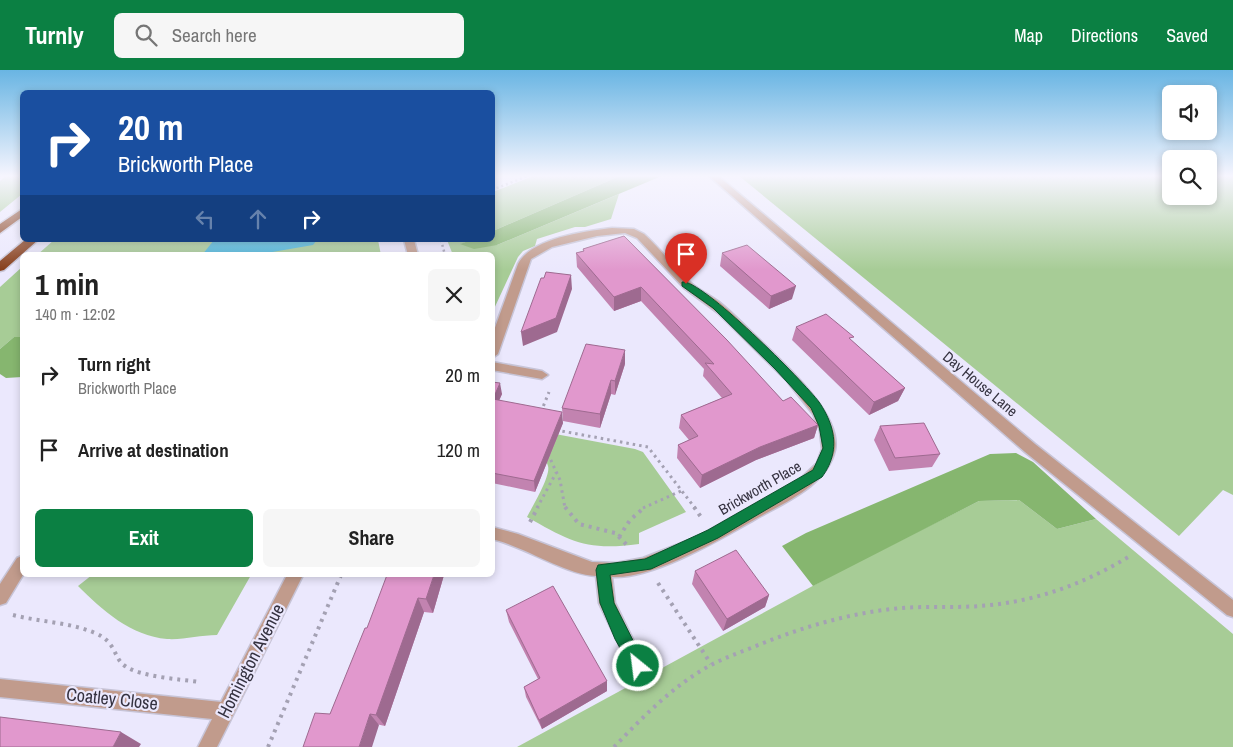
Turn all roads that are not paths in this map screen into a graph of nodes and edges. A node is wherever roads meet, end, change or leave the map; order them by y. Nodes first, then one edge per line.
1 (749, 207) edge
2 (20, 214) edge
3 (0, 230) edge
4 (30, 242) edge
5 (0, 267) edge
6 (495, 345) edge
7 (495, 367) edge
8 (542, 375) road end
9 (495, 534) edge
10 (20, 565) edge
11 (603, 570) junction
12 (294, 577) edge
13 (0, 598) edge
14 (1233, 610) edge
15 (638, 666) dead end
16 (0, 688) edge
17 (224, 711) junction
18 (207, 747) edge

1 - 14 street, Day House Lane
2 - 3 highway
4 - 5 highway
6 - 11 street, Brickworth Place
7 - 8 street
9 - 11 street, Brickworth Place
10 - 13 street
11 - 15 street
12 - 17 street, Homington Avenue
16 - 17 street, Coatley Close
17 - 18 street, Homington Avenue

